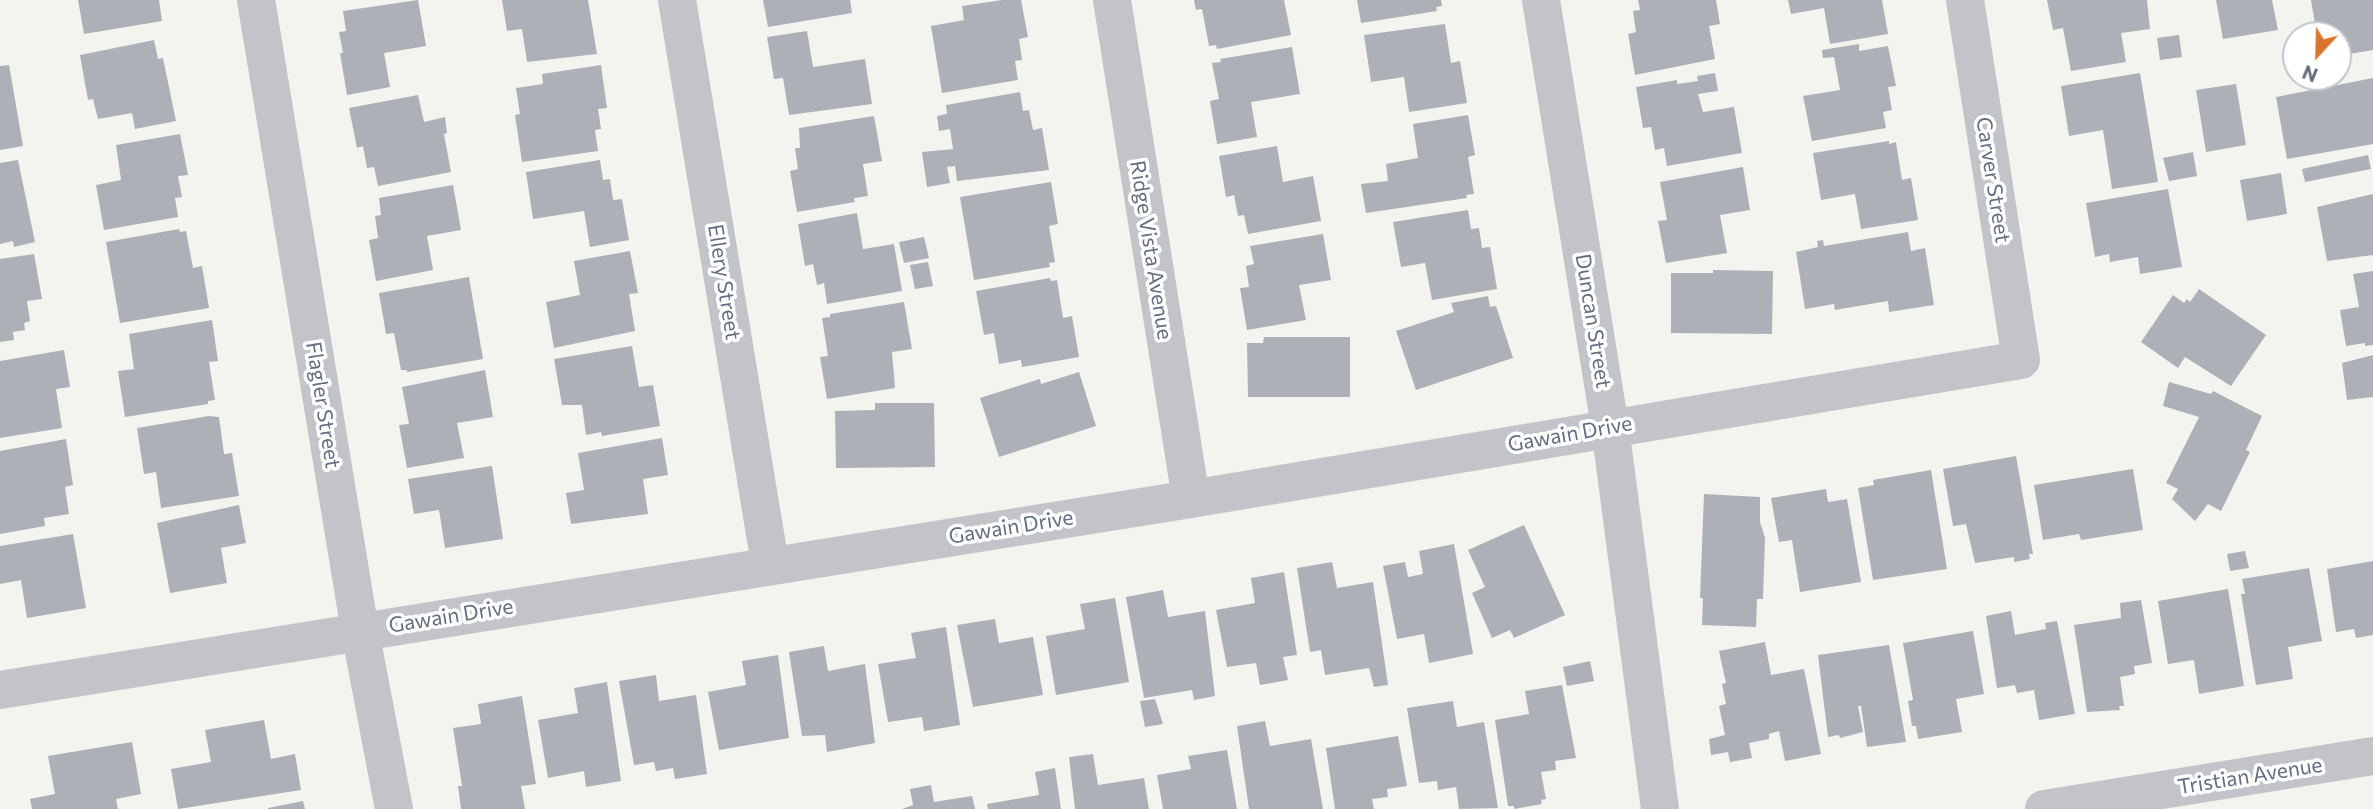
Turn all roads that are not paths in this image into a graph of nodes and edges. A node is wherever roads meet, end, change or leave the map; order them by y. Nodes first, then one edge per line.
1 (256, 0) edge
2 (677, 0) edge
3 (1112, 0) edge
4 (1541, 0) edge
5 (1965, 0) edge
6 (2021, 360) joint
7 (1610, 427) junction
8 (1191, 499) junction
9 (770, 564) junction
10 (360, 631) junction
11 (0, 690) edge
12 (2373, 756) edge
13 (394, 809) edge
14 (1660, 809) edge
15 (2044, 809) edge

1 - 10 street, Flagler Street
2 - 9 street, Ellery Street
3 - 8 street, Ridge Vista Avenue
4 - 7 street, Duncan Street
5 - 6 street, Carver Street
6 - 7 street, Gawain Drive
7 - 8 street, Gawain Drive
7 - 14 street, Duncan Street
8 - 9 street, Gawain Drive
9 - 10 street, Gawain Drive
10 - 11 street, Gawain Drive
10 - 13 street, Flagler Street
12 - 15 street, Tristian Avenue

